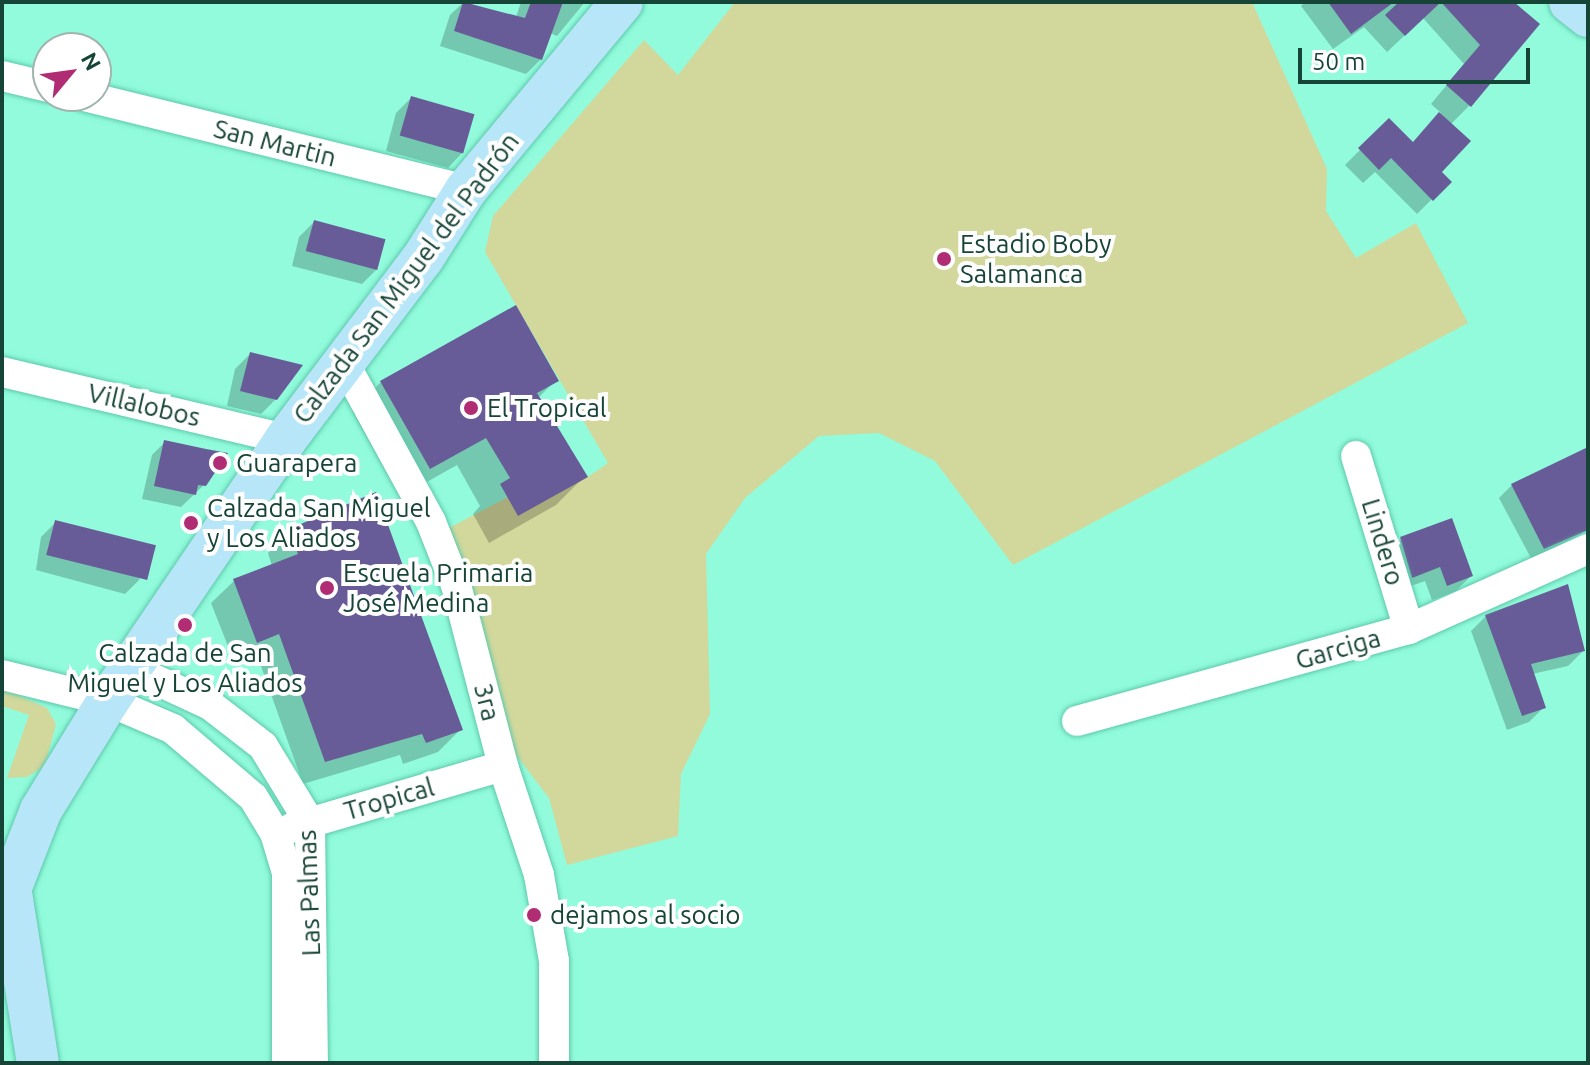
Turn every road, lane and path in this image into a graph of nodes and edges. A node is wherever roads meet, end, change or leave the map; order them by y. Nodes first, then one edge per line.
1 (622, 2) edge
2 (1570, 2) edge
3 (1588, 16) edge
4 (2, 76) edge
5 (32, 83) edge
6 (112, 103) edge
7 (466, 190) junction
8 (344, 363) junction
9 (2, 372) edge
10 (286, 439) junction
11 (1356, 456) dead end
12 (1588, 549) edge
13 (1409, 629) junction
14 (2, 675) edge
15 (119, 684) junction
16 (1077, 721) dead end
17 (503, 766) junction
18 (310, 823) junction
19 (275, 833) junction
20 (6, 901) edge
21 (2, 1043) edge
22 (31, 1063) edge
23 (38, 1063) edge
24 (287, 1063) edge
25 (313, 1063) edge
26 (554, 1063) edge

1 - 7 main road, Calzada San Miguel del Padrón
2 - 3 main road
4 - 5 street
6 - 7 street, San Martin
7 - 8 main road, Calzada San Miguel del Padrón
8 - 10 main road, Calzada San Miguel del Padrón
8 - 17 street, 3ra
9 - 10 street, Villalobos
10 - 15 main road, Calzada San Miguel del Padrón
11 - 13 street, Lindero
12 - 13 street, Garciga
13 - 16 street, Garciga
14 - 15 street
15 - 18 street, Las Palmas
15 - 19 street, Las Palmas
15 - 20 main road, Calzada San Miguel del Padrón
17 - 18 street, Tropical
17 - 26 street, 3ra
18 - 19 street, Tropical
18 - 25 street, Las Palmas
19 - 24 street, Las Palmas
20 - 23 main road, Calzada San Miguel del Padrón
21 - 22 main road

